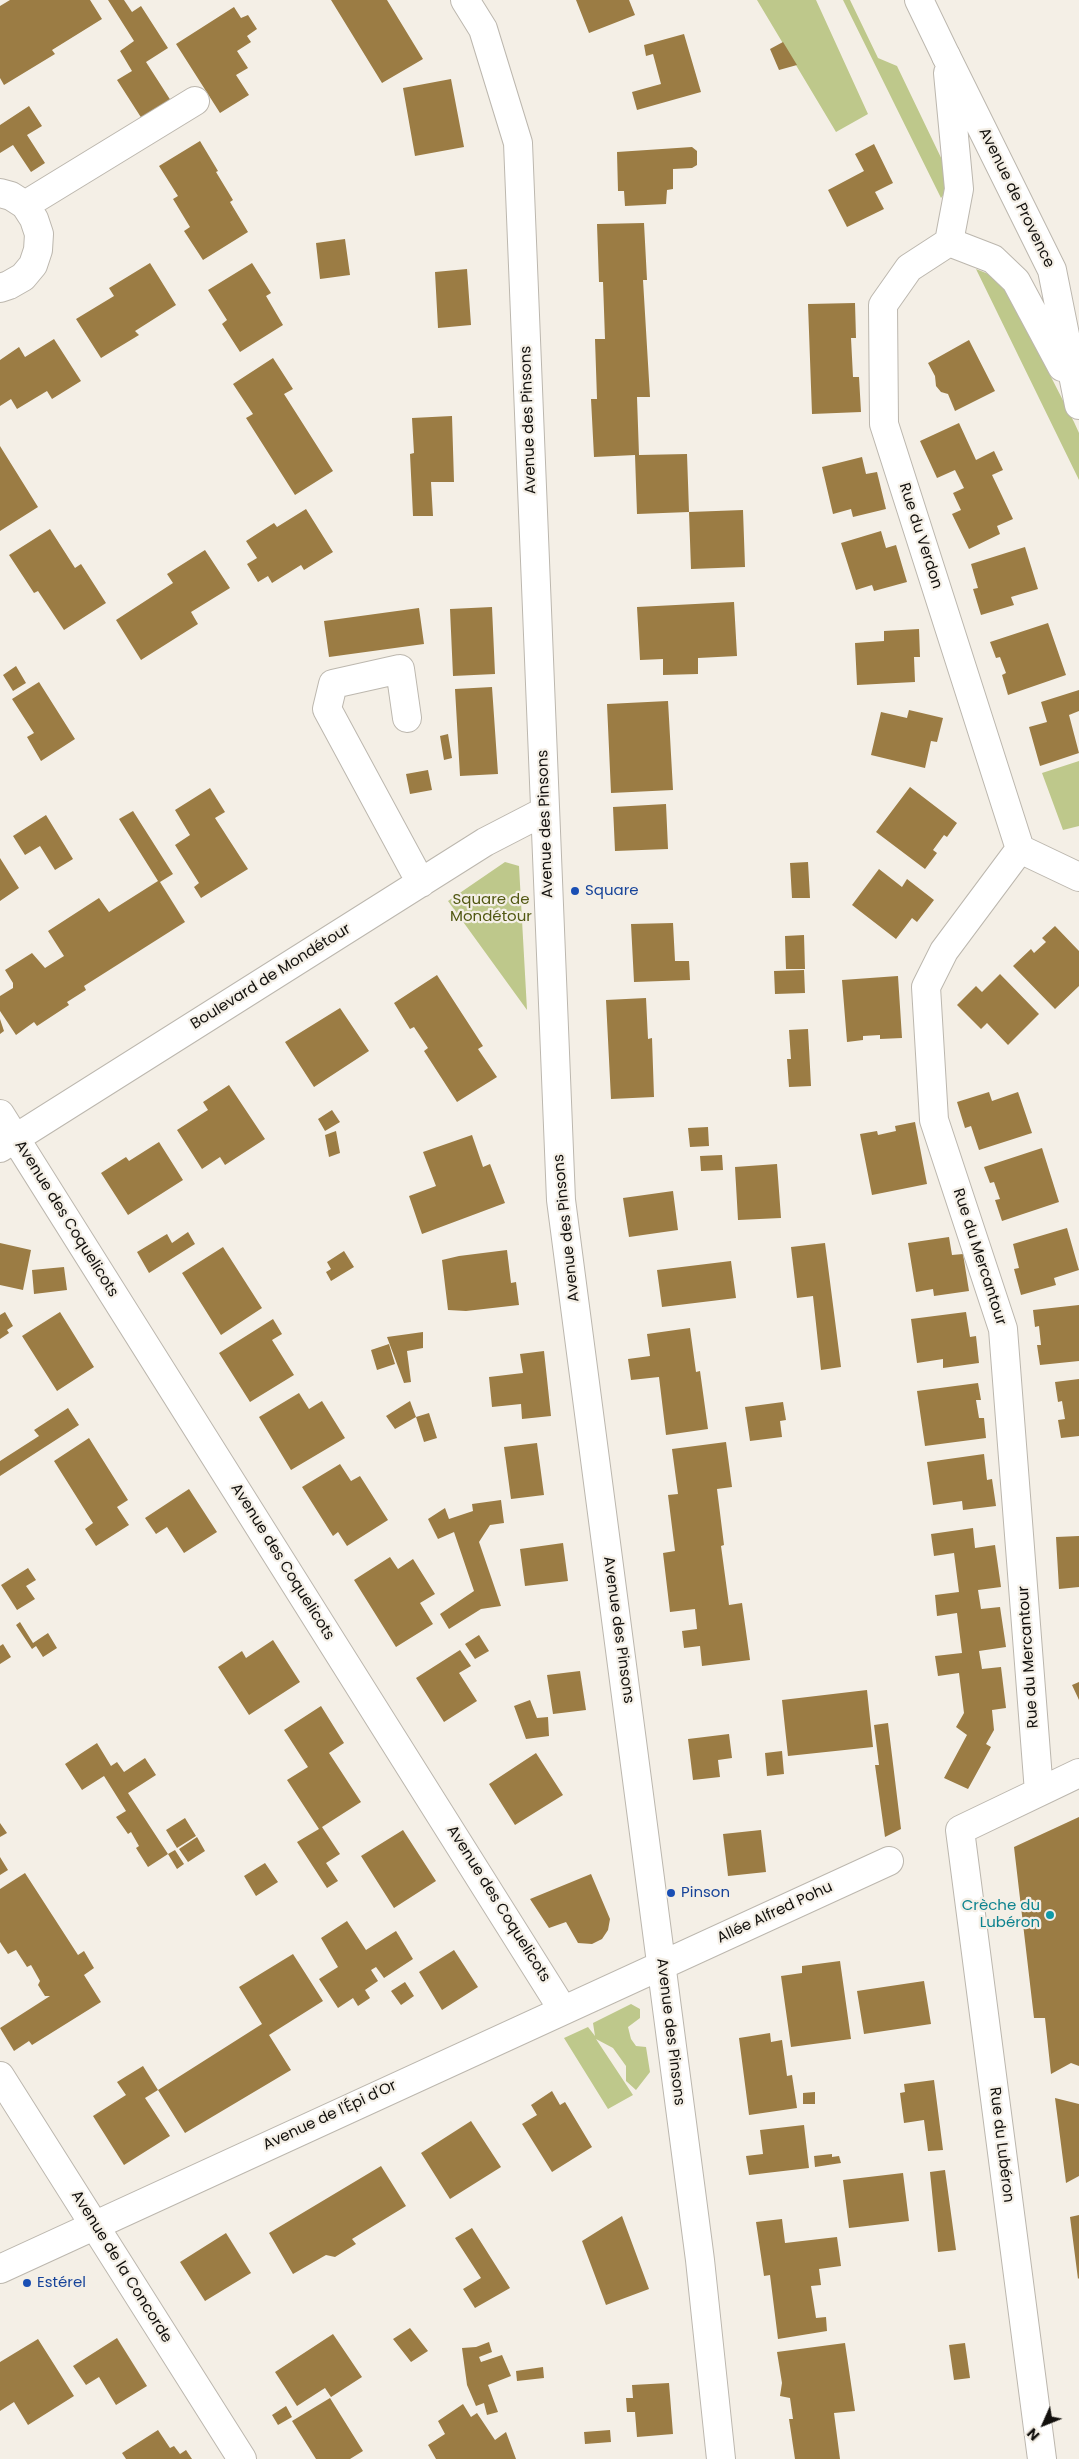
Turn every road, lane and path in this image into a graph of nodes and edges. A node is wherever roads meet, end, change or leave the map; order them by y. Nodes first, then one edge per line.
1 (465, 0) edge
2 (919, 0) edge
3 (946, 56) junction
4 (195, 101) dead end
5 (0, 193) edge
6 (25, 205) junction
7 (949, 242) junction
8 (0, 288) edge
9 (1078, 401) edge
10 (407, 718) dead end
11 (545, 811) junction
12 (1020, 850) junction
13 (1079, 877) edge
14 (421, 883) junction
15 (0, 1114) edge
16 (8, 1143) edge
17 (1079, 1773) edge
18 (1039, 1792) junction
19 (889, 1860) dead end
20 (661, 1965) junction
21 (564, 2010) junction
22 (0, 2076) edge
23 (95, 2226) junction
24 (0, 2269) edge
25 (242, 2459) edge
26 (721, 2459) edge
27 (1042, 2459) edge

1 - 11 street, Avenue des Pinsons
2 - 3 street, Avenue de Provence
3 - 7 street
3 - 9 street, Avenue de Provence
4 - 6 street
5 - 6 street
6 - 8 street
7 - 9 street
7 - 12 street, Rue du Verdon
10 - 14 street
11 - 14 street, Boulevard de Mondétour
11 - 20 street, Avenue des Pinsons
12 - 13 street
12 - 18 street, Rue du Mercantour
14 - 16 street, Boulevard de Mondétour
15 - 16 street, Avenue des Coquelicots
16 - 21 street, Avenue des Coquelicots
17 - 18 street
18 - 27 street, Rue du Lubéron
19 - 20 street, Allée Alfred Pohu
20 - 21 street, Avenue de l'Épi d'Or
20 - 26 street, Avenue des Pinsons
21 - 23 street, Avenue de l'Épi d'Or
22 - 23 street, Avenue de la Concorde
23 - 24 street, Avenue de l'Épi d'Or
23 - 25 street, Avenue de la Concorde

